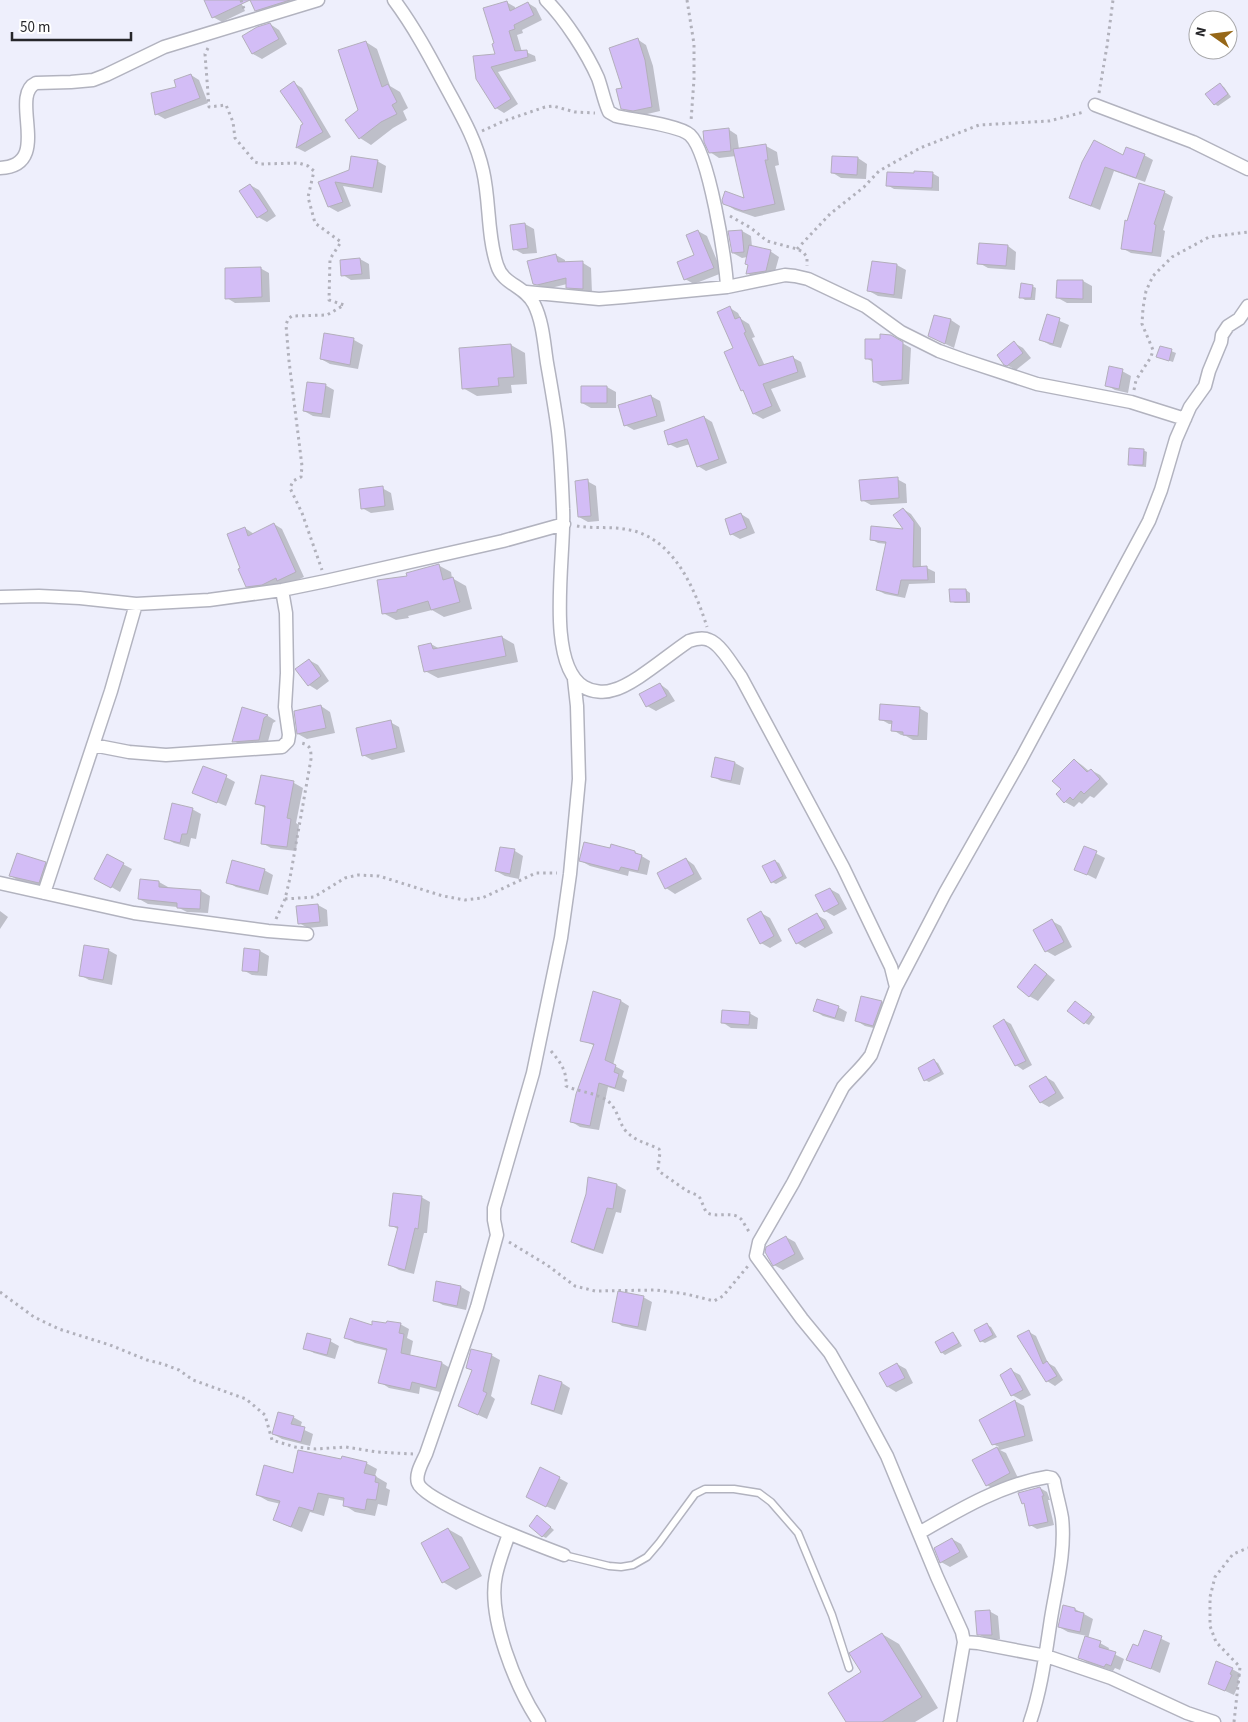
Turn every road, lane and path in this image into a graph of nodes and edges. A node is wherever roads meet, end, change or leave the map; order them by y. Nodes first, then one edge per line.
1 (318, 0) edge
2 (394, 0) edge
3 (546, 0) edge
4 (687, 0) edge
5 (1113, 0) edge
6 (219, 30) junction
7 (1096, 105) junction
8 (609, 112) junction
9 (472, 135) junction
10 (690, 135) junction
11 (0, 168) edge
12 (1248, 170) edge
13 (715, 206) junction
14 (1248, 232) edge
15 (798, 249) junction
16 (808, 279) junction
17 (726, 287) junction
18 (526, 292) junction
19 (1248, 306) edge
20 (1131, 402) junction
21 (1185, 419) junction
22 (564, 524) junction
23 (326, 581) junction
24 (282, 590) junction
25 (0, 597) edge
26 (136, 604) junction
27 (710, 640) junction
28 (574, 679) junction
29 (288, 741) junction
30 (93, 744) junction
31 (570, 874) junction
32 (0, 883) edge
33 (44, 893) junction
34 (285, 899) junction
35 (268, 931) junction
36 (307, 934) dead end
37 (896, 987) junction
38 (540, 1036) junction
39 (497, 1235) junction
40 (759, 1242) junction
41 (756, 1256) junction
42 (0, 1292) edge
43 (426, 1454) junction
44 (509, 1534) junction
45 (919, 1534) junction
46 (1248, 1548) edge
47 (564, 1555) joint
48 (964, 1642) junction
49 (1046, 1656) junction
50 (849, 1668) dead end
51 (539, 1722) edge
52 (950, 1722) edge
53 (1030, 1722) edge
54 (1214, 1722) edge
55 (1234, 1722) edge

1 - 6 street
2 - 9 street
3 - 8 street
4 - 10 path
5 - 7 path
6 - 11 street
6 - 23 path
7 - 12 street
7 - 15 path
8 - 9 path
8 - 10 street
9 - 18 street
10 - 13 street
13 - 15 path
13 - 17 street
14 - 20 path
15 - 16 path
16 - 17 street
16 - 20 street
17 - 18 street
18 - 22 street
19 - 21 street
20 - 21 street
21 - 37 street
22 - 23 street
22 - 27 path
22 - 28 street
23 - 24 street
24 - 26 street
24 - 29 street
25 - 26 street
26 - 30 street
27 - 28 street
27 - 37 street
28 - 31 street
29 - 30 street
29 - 34 path
30 - 33 street
31 - 34 path
31 - 38 street
32 - 33 street
33 - 35 street
34 - 35 path
35 - 36 street
37 - 40 street
38 - 39 street
38 - 40 path
39 - 41 path
39 - 43 street
40 - 41 street
41 - 45 street
42 - 43 path
43 - 44 street
44 - 47 street
44 - 51 street
45 - 48 street
45 - 49 street
46 - 55 path
47 - 50 lane
48 - 49 street
48 - 52 street
49 - 53 street
49 - 54 street

